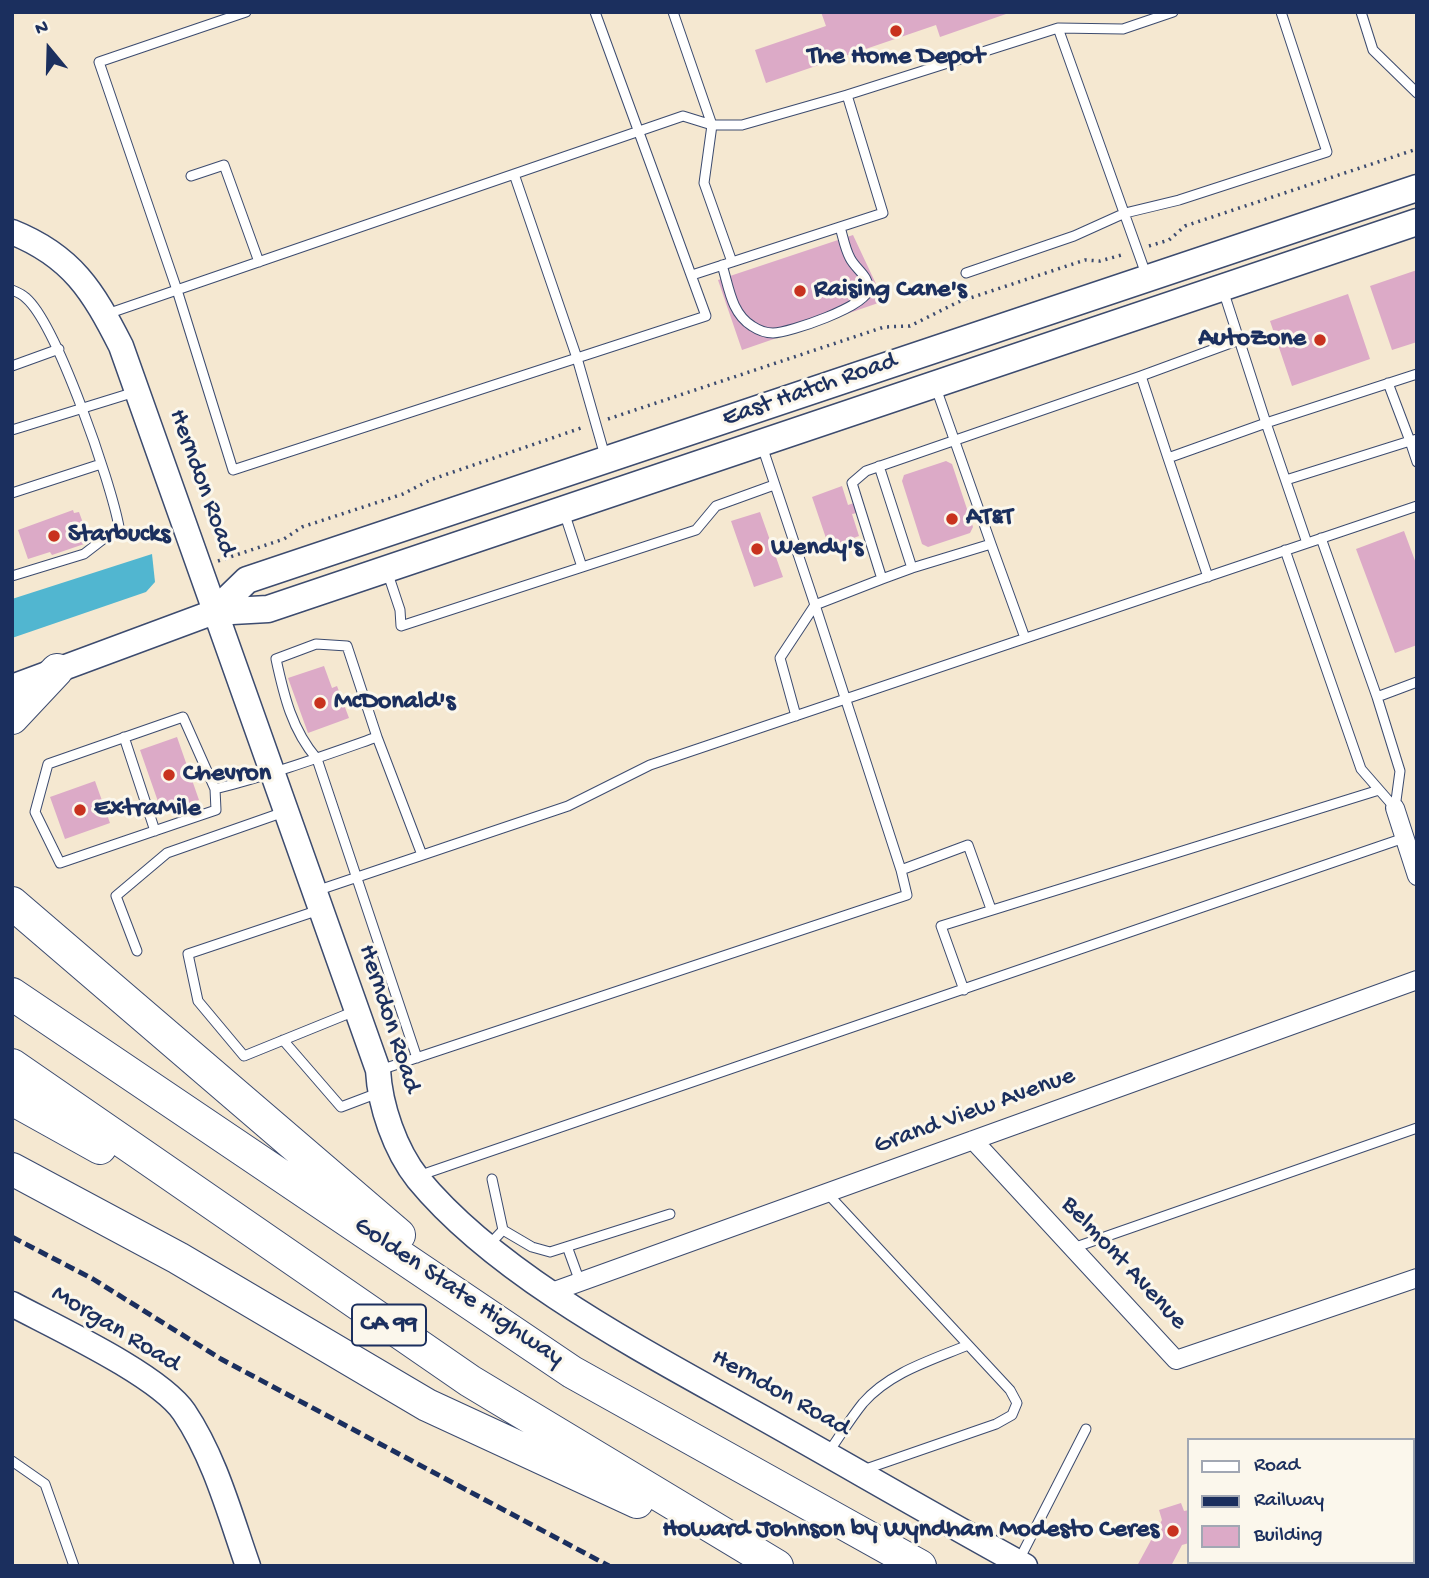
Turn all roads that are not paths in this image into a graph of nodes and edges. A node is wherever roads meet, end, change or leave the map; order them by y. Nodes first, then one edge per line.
1 (246, 12) edge
2 (595, 12) edge
3 (673, 12) edge
4 (1173, 12) edge
5 (1281, 12) edge
6 (1361, 12) edge
7 (1058, 28) junction
8 (1417, 93) edge
9 (848, 95) junction
10 (712, 125) junction
11 (640, 131) junction
12 (514, 174) junction
13 (191, 176) dead end
14 (1417, 188) edge
15 (1125, 213) junction
16 (1417, 222) edge
17 (840, 228) junction
18 (12, 232) edge
19 (259, 262) junction
20 (732, 262) junction
21 (722, 265) junction
22 (966, 273) dead end
23 (692, 275) junction
24 (1147, 279) junction
25 (1222, 288) junction
26 (12, 290) edge
27 (177, 290) junction
28 (105, 314) junction
29 (1239, 340) junction
30 (59, 349) junction
31 (577, 358) junction
32 (12, 366) edge
33 (1417, 374) edge
34 (1141, 376) junction
35 (1388, 383) junction
36 (934, 384) junction
37 (136, 391) junction
38 (80, 409) junction
39 (1266, 423) junction
40 (12, 430) edge
41 (955, 440) junction
42 (1413, 440) edge
43 (761, 443) junction
44 (1168, 458) junction
45 (606, 459) junction
46 (1417, 462) edge
47 (101, 464) junction
48 (879, 466) junction
49 (1286, 480) junction
50 (774, 485) junction
51 (12, 493) edge
52 (1417, 506) edge
53 (563, 509) junction
54 (1321, 538) junction
55 (1307, 543) junction
56 (991, 544) junction
57 (1285, 550) junction
58 (582, 567) junction
59 (912, 568) junction
60 (387, 569) junction
61 (12, 576) edge
62 (1208, 577) junction
63 (883, 579) junction
64 (815, 605) junction
65 (214, 612) junction
66 (1025, 638) junction
67 (57, 670) junction
68 (1417, 682) edge
69 (12, 687) edge
70 (1377, 697) junction
71 (845, 699) junction
72 (796, 716) junction
73 (12, 718) edge
74 (124, 737) junction
75 (377, 737) junction
76 (317, 759) junction
77 (272, 774) junction
78 (215, 789) junction
79 (1379, 790) junction
80 (1395, 808) junction
81 (286, 811) junction
82 (155, 831) junction
83 (1410, 836) edge
84 (422, 855) junction
85 (901, 870) junction
86 (1417, 876) edge
87 (355, 878) junction
88 (318, 900) junction
89 (12, 903) edge
90 (991, 909) junction
91 (138, 951) dead end
92 (1417, 980) edge
93 (964, 990) junction
94 (12, 994) edge
95 (357, 1010) junction
96 (283, 1040) junction
97 (417, 1058) junction
98 (12, 1065) edge
99 (379, 1082) junction
100 (12, 1099) edge
101 (1417, 1128) edge
102 (973, 1140) junction
103 (12, 1169) edge
104 (417, 1177) junction
105 (492, 1180) dead end
106 (827, 1193) junction
107 (670, 1214) dead end
108 (495, 1239) junction
109 (276, 1247) junction
110 (1073, 1248) junction
111 (568, 1249) junction
112 (1417, 1278) edge
113 (580, 1282) junction
114 (552, 1292) junction
115 (471, 1303) junction
116 (12, 1304) edge
117 (968, 1345) junction
118 (1086, 1429) dead end
119 (827, 1454) junction
120 (12, 1461) edge
121 (858, 1472) junction
122 (1022, 1564) edge
123 (74, 1566) edge
124 (248, 1566) edge
125 (776, 1566) edge
126 (920, 1566) edge

1 - 27 lane
2 - 11 lane
3 - 10 lane
4 - 7 lane
5 - 15 lane
6 - 8 lane
7 - 9 lane
7 - 15 lane
9 - 10 lane
9 - 17 lane
10 - 11 lane
10 - 20 lane
11 - 12 lane
11 - 23 lane
12 - 19 lane
12 - 31 lane
13 - 19 lane
14 - 24 main road, East Hatch Road
15 - 22 lane
15 - 24 lane
16 - 25 main road, East Hatch Road
17 - 20 lane
17 - 21 lane
18 - 28 street, Herndon Road
19 - 27 lane
20 - 21 lane
21 - 23 lane
23 - 31 lane
24 - 45 main road, East Hatch Road
25 - 29 lane
25 - 36 main road, East Hatch Road
26 - 30 lane
27 - 28 lane
27 - 31 lane
28 - 37 street, Herndon Road
29 - 34 lane
29 - 39 lane
30 - 32 lane
30 - 38 lane
31 - 45 lane
33 - 35 lane
34 - 41 lane
34 - 44 lane
35 - 39 lane
35 - 42 lane
36 - 41 lane
36 - 43 main road, East Hatch Road
37 - 38 lane
37 - 65 street, Herndon Road
38 - 40 lane
38 - 47 lane
39 - 44 lane
39 - 49 lane
41 - 48 lane
41 - 56 lane
42 - 46 lane
42 - 49 lane
43 - 50 lane
43 - 53 main road, East Hatch Road
44 - 62 lane
45 - 65 main road, East Hatch Road
47 - 51 lane
47 - 61 lane
48 - 59 lane
48 - 63 lane
49 - 55 lane
50 - 58 lane
50 - 64 lane
52 - 54 lane
53 - 58 lane
53 - 60 main road, East Hatch Road
54 - 55 lane
54 - 70 lane
55 - 57 lane
56 - 59 lane
56 - 66 lane
57 - 62 lane
57 - 79 lane
58 - 60 lane
59 - 63 lane
60 - 65 main road, East Hatch Road
62 - 66 lane
63 - 64 lane
64 - 71 lane
64 - 72 lane
65 - 67 street, East Hatch Road
65 - 77 street, Herndon Road
66 - 71 lane
67 - 69 street, East Hatch Road
67 - 73 highway
68 - 70 lane
70 - 80 lane
71 - 72 lane
71 - 85 lane
72 - 84 lane
74 - 78 lane
74 - 82 lane
74 - 82 lane
75 - 76 lane
75 - 76 lane
75 - 84 lane
76 - 77 lane
76 - 87 lane
77 - 78 lane
77 - 81 street, Herndon Road
78 - 82 lane
79 - 80 lane
79 - 90 lane
80 - 83 street
81 - 88 street, Herndon Road
81 - 91 lane
83 - 86 street
83 - 93 lane
84 - 87 lane
85 - 90 lane
85 - 97 lane
87 - 88 lane
87 - 97 lane
88 - 95 street, Herndon Road
88 - 96 lane
89 - 115 highway
90 - 93 lane
92 - 102 street, Grand View Avenue
93 - 104 lane
94 - 115 highway, Golden State Highway / CA 99
95 - 96 lane
95 - 99 street, Herndon Road
96 - 99 lane
97 - 99 lane
98 - 109 highway, CA 99
99 - 104 street, Herndon Road
100 - 109 highway
101 - 110 lane
102 - 106 street, Grand View Avenue
102 - 110 street, Belmont Avenue
103 - 125 highway
104 - 108 street, Herndon Road
105 - 108 lane
106 - 113 street, Grand View Avenue
106 - 117 lane
107 - 111 lane
108 - 111 lane
108 - 114 street, Herndon Road
109 - 125 highway, CA 99
110 - 112 street, Belmont Avenue
111 - 113 lane
113 - 114 street, Grand View Avenue
114 - 119 street, Herndon Road
115 - 126 highway, Golden State Highway / CA 99
116 - 124 street, Morgan Road
117 - 119 lane
117 - 121 lane
118 - 122 lane
119 - 121 street, Herndon Road
120 - 123 lane
121 - 122 street, Herndon Road

